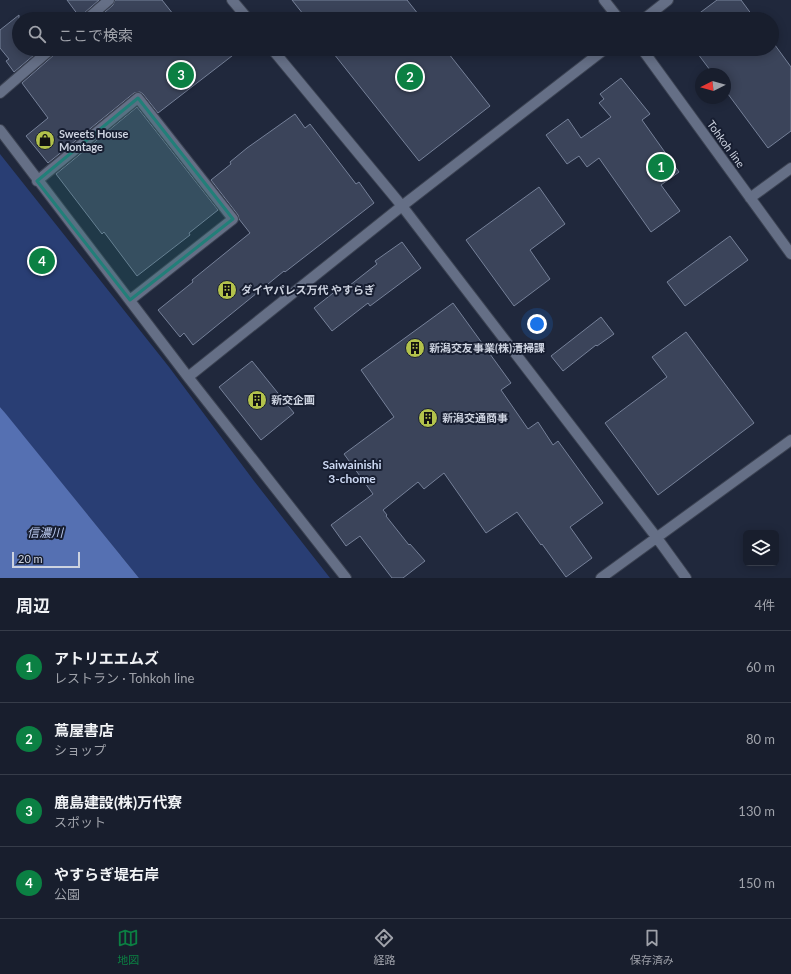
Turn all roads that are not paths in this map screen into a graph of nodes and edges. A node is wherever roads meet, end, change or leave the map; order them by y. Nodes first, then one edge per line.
1 (109, 0) edge
2 (232, 0) edge
3 (604, 0) edge
4 (668, 0) edge
5 (94, 12) edge
6 (242, 12) edge
7 (613, 12) edge
8 (653, 12) edge
9 (43, 56) edge
10 (278, 56) edge
11 (597, 56) edge
12 (647, 56) edge
13 (0, 93) edge
14 (0, 130) edge
15 (791, 168) edge
16 (37, 181) junction
17 (750, 198) junction
18 (402, 206) junction
19 (791, 254) edge
20 (130, 300) junction
21 (188, 377) junction
22 (791, 440) edge
23 (657, 538) junction
24 (346, 578) edge
25 (600, 578) edge
26 (686, 578) edge

1 - 5 street
2 - 6 street
3 - 7 street
4 - 8 street
9 - 13 street
10 - 18 street
11 - 18 street
12 - 17 street, Tohkoh line
14 - 16 street
15 - 17 street
16 - 20 street
16 - 20 street
17 - 19 street, Tohkoh line
18 - 21 street
18 - 23 street
20 - 21 street
21 - 24 street
22 - 23 street
23 - 25 street
23 - 26 street

